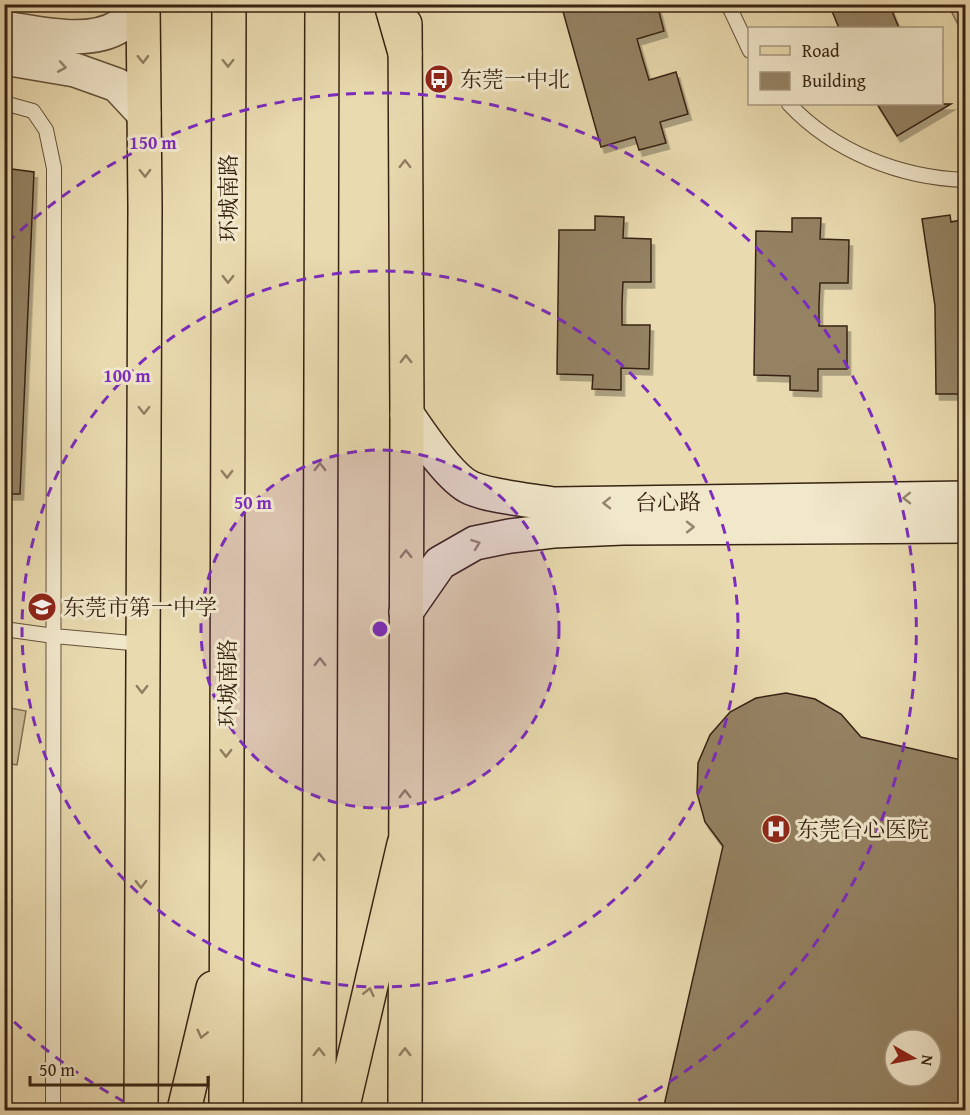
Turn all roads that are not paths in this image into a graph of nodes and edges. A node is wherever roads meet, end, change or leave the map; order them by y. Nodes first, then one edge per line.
1 (141, 4) edge
2 (229, 4) edge
3 (321, 4) edge
4 (391, 4) edge
5 (405, 4) edge
6 (728, 4) edge
7 (4, 28) edge
8 (748, 47) edge
9 (405, 53) junction
10 (4, 58) edge
11 (4, 103) edge
12 (790, 105) edge
13 (144, 114) junction
14 (966, 180) edge
15 (407, 414) junction
16 (966, 498) edge
17 (966, 526) edge
18 (406, 612) junction
19 (4, 628) edge
20 (54, 636) junction
21 (142, 644) junction
22 (404, 844) junction
23 (226, 937) junction
24 (53, 1110) edge
25 (141, 1110) edge
26 (184, 1110) edge
27 (226, 1110) edge
28 (319, 1110) edge
29 (342, 1110) edge
30 (405, 1110) edge

1 - 7 main road
1 -> 13 main road
2 -> 23 main road, 环城南路
28 -> 3 main road
4 - 9 main road
5 - 9 main road
6 - 8 lane
15 -> 9 main road
10 -> 13 main road
11 - 20 lane
12 - 14 lane
13 -> 21 main road
16 -> 15 main road, 台心路
18 -> 15 main road
18 -> 17 main road, 台心路
22 -> 18 main road
19 - 20 lane
20 - 21 lane
20 - 24 lane
21 -> 25 main road
29 -> 22 main road
30 -> 22 main road
23 -> 26 main road
23 - 27 main road, 环城南路

